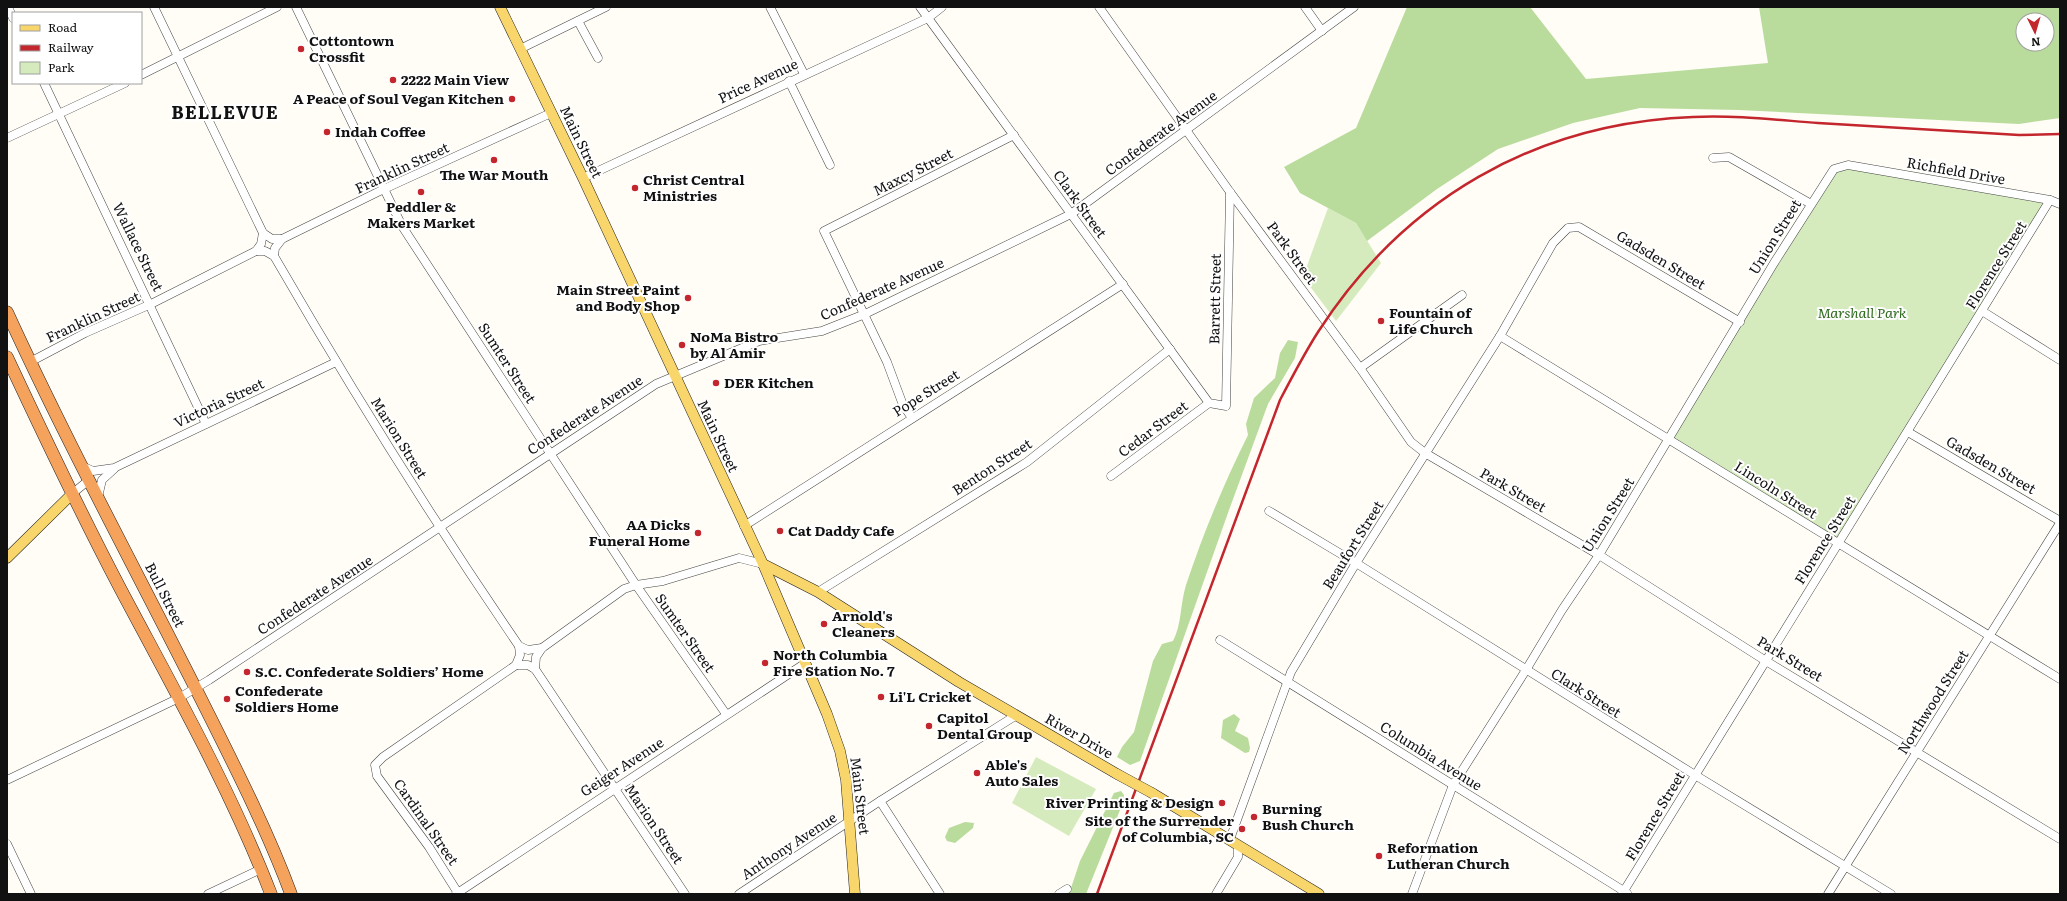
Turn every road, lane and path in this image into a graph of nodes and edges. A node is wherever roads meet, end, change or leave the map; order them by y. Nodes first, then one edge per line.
1 (154, 7) edge
2 (277, 7) edge
3 (296, 7) edge
4 (500, 7) edge
5 (606, 7) edge
6 (770, 7) edge
7 (920, 7) edge
8 (942, 7) edge
9 (1099, 7) edge
10 (1305, 7) edge
11 (1354, 7) edge
12 (928, 18) junction
13 (578, 21) junction
14 (1322, 31) junction
15 (520, 49) junction
16 (179, 57) junction
17 (598, 58) dead end
18 (804, 74) junction
19 (142, 75) edge
20 (789, 81) junction
21 (44, 84) edge
22 (123, 84) edge
23 (551, 113) junction
24 (59, 114) junction
25 (1187, 130) junction
26 (1014, 135) junction
27 (7, 138) edge
28 (1713, 158) dead end
29 (830, 165) dead end
30 (1848, 165) joint
31 (583, 178) junction
32 (384, 190) junction
33 (1230, 192) junction
34 (2050, 200) junction
35 (1811, 204) junction
36 (2060, 204) edge
37 (1071, 214) junction
38 (1568, 228) joint
39 (262, 233) junction
40 (282, 239) junction
41 (256, 251) junction
42 (274, 256) junction
43 (1124, 284) junction
44 (1462, 295) dead end
45 (151, 304) junction
46 (1982, 311) junction
47 (7, 312) edge
48 (865, 314) junction
49 (1740, 322) junction
50 (1500, 336) junction
51 (1170, 349) junction
52 (7, 357) edge
53 (2060, 360) edge
54 (30, 362) junction
55 (336, 362) junction
56 (1360, 368) junction
57 (675, 375) junction
58 (1210, 403) junction
59 (912, 418) junction
60 (206, 424) junction
61 (1908, 432) junction
62 (1669, 440) junction
63 (550, 453) junction
64 (1425, 453) junction
65 (82, 465) junction
66 (114, 468) junction
67 (1111, 476) dead end
68 (89, 480) junction
69 (73, 493) junction
70 (98, 497) junction
71 (1269, 511) dead end
72 (2060, 522) edge
73 (744, 526) junction
74 (439, 528) junction
75 (1838, 543) junction
76 (1599, 555) junction
77 (7, 558) edge
78 (1356, 563) junction
79 (763, 564) junction
80 (636, 585) junction
81 (818, 592) junction
82 (1990, 636) junction
83 (1220, 640) dead end
84 (518, 646) junction
85 (542, 648) junction
86 (1766, 660) junction
87 (804, 664) junction
88 (516, 665) junction
89 (535, 669) junction
90 (1526, 670) junction
91 (2060, 679) edge
92 (1287, 682) junction
93 (195, 688) junction
94 (179, 698) junction
95 (726, 714) junction
96 (1015, 716) junction
97 (1917, 752) junction
98 (1695, 775) junction
99 (7, 780) edge
100 (1453, 785) junction
101 (614, 788) junction
102 (880, 801) junction
103 (850, 821) junction
104 (1230, 839) junction
105 (2060, 839) edge
106 (7, 844) edge
107 (1845, 866) junction
108 (262, 869) junction
109 (1067, 889) dead end
110 (1625, 893) edge
111 (31, 894) edge
112 (208, 894) edge
113 (271, 894) edge
114 (292, 894) edge
115 (457, 894) edge
116 (685, 894) edge
117 (739, 894) edge
118 (855, 894) edge
119 (940, 894) edge
120 (1059, 894) edge
121 (1216, 894) edge
122 (1319, 894) edge
123 (1412, 894) edge
124 (1828, 894) edge
125 (1891, 894) edge

1 - 16 street
2 - 16 street
3 - 32 street, Sumter Street
4 - 15 main road, Main Street
5 - 13 street
6 - 18 street
7 - 12 street, Clark Street
8 - 12 street, Price Avenue
9 - 25 street, Park Street
10 - 14 street
11 - 14 street, Confederate Avenue
12 - 18 street, Price Avenue
12 - 26 street, Clark Street
13 - 15 street
13 - 17 street
14 - 25 street, Confederate Avenue
15 - 23 main road, Main Street
16 - 19 street
16 - 39 street
18 - 20 street, Price Avenue
20 - 29 street
20 - 31 street, Price Avenue
21 - 24 street, Wallace Street
22 - 24 street
23 - 31 main road, Main Street
23 - 32 street, Franklin Street
24 - 27 street
24 - 45 street, Wallace Street
25 - 33 street, Park Street
25 - 37 street, Confederate Avenue
26 - 37 street, Clark Street
26 - 48 street, Maxcy Street
28 - 35 street
30 - 34 street, Richfield Drive
30 - 35 street, Union Street
31 - 57 main road, Main Street
32 - 40 street, Franklin Street
32 - 63 street, Sumter Street
33 - 56 street, Park Street
33 - 58 street, Barrett Street
34 - 36 street, Richfield Drive
34 - 46 street, Florence Street
35 - 49 street, Union Street
37 - 43 street, Clark Street
37 - 48 street, Confederate Avenue
38 - 49 street, Gadsden Street
38 - 50 street, Beaufort Street
39 - 40 street
39 - 41 street
40 - 42 street
41 - 42 street
41 - 45 street, Franklin Street
42 - 55 street, Marion Street
43 - 51 street, Clark Street
43 - 59 street, Pope Street
44 - 56 street
45 - 54 street, Franklin Street
45 - 60 street, Wallace Street
46 - 53 street
46 - 61 street, Florence Street
47 - 54 highway, Bull Street
48 - 57 street, Confederate Avenue
48 - 59 street
49 - 62 street, Union Street
50 - 62 street, Lincoln Street
50 - 64 street, Beaufort Street
51 - 58 street, Clark Street
51 - 81 street, Benton Street
52 - 69 highway
54 - 65 highway, Bull Street
55 - 60 street, Victoria Street
55 - 74 street, Marion Street
56 - 64 street, Park Street
57 - 63 street, Confederate Avenue
57 - 73 main road, Main Street
58 - 67 street, Cedar Street
59 - 73 street, Pope Street
60 - 66 street, Victoria Street
61 - 72 street, Gadsden Street
61 - 75 street, Florence Street
62 - 75 street, Lincoln Street
62 - 76 street, Union Street
63 - 74 street, Confederate Avenue
63 - 80 street, Sumter Street
64 - 76 street, Park Street
64 - 78 street, Beaufort Street
65 - 66 street, Victoria Street
65 - 68 highway, Bull Street
66 - 70 street, Victoria Street
68 - 69 street
68 - 70 highway, Bull Street
69 - 77 main road
69 - 94 highway
70 - 93 highway, Bull Street
71 - 78 street, Clark Street
72 - 82 street, Northwood Street
73 - 79 main road, Main Street
74 - 84 street, Marion Street
74 - 93 street, Confederate Avenue
75 - 82 street, Lincoln Street
75 - 86 street, Florence Street
76 - 86 street, Park Street
76 - 90 street, Union Street
78 - 90 street, Clark Street
78 - 92 street, Beaufort Street
79 - 80 street
79 - 81 main road, River Drive
79 - 87 main road, Main Street
80 - 85 street
80 - 95 street, Sumter Street
81 - 96 main road, River Drive
82 - 91 street, Lincoln Street
82 - 97 street, Northwood Street
83 - 92 street, Columbia Avenue
84 - 85 street
84 - 88 street
85 - 89 street
86 - 97 street, Park Street
86 - 98 street, Florence Street
87 - 95 street, Geiger Avenue
87 - 103 main road, Main Street
88 - 89 street
88 - 115 street, Cardinal Street
89 - 101 street, Marion Street
90 - 98 street, Clark Street
90 - 100 street, Union Street
92 - 100 street, Columbia Avenue
92 - 104 street, Beaufort Street
93 - 94 street, Confederate Avenue
93 - 114 highway, Bull Street
94 - 99 street, Confederate Avenue
94 - 108 highway
95 - 101 street, Geiger Avenue
96 - 102 street, Anthony Avenue
96 - 104 main road, River Drive, bridge
97 - 105 street, Park Street
97 - 107 street, Northwood Street
98 - 107 street, Clark Street
98 - 110 street, Florence Street
100 - 110 street, Columbia Avenue
100 - 123 street, Union Street
101 - 115 street, Geiger Avenue
101 - 116 street, Marion Street
102 - 103 street, Anthony Avenue
102 - 119 street
103 - 117 street, Anthony Avenue
103 - 118 main road, Main Street
104 - 121 street
104 - 122 main road, River Drive
106 - 111 street
107 - 124 street, Northwood Street
107 - 125 street, Clark Street
108 - 112 street
108 - 113 highway
109 - 120 street

